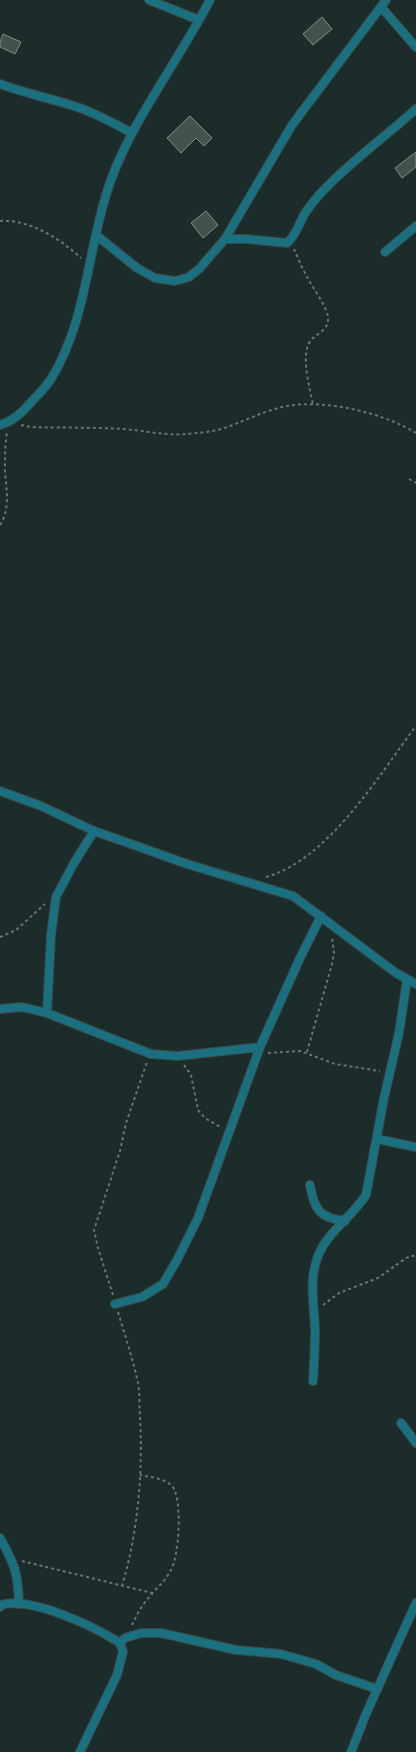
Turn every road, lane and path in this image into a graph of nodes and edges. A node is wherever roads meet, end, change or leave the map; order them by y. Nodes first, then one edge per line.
1 (149, 0) edge
2 (210, 0) edge
3 (386, 0) edge
4 (381, 7) junction
5 (200, 20) junction
6 (416, 47) edge
7 (0, 84) edge
8 (416, 109) edge
9 (132, 133) junction
10 (0, 222) edge
11 (416, 226) edge
12 (96, 235) junction
13 (225, 239) junction
14 (291, 240) junction
15 (385, 252) dead end
16 (90, 266) junction
17 (313, 405) junction
18 (7, 423) edge
19 (416, 433) edge
20 (409, 479) dead end
21 (416, 483) edge
22 (0, 525) edge
23 (416, 726) edge
24 (0, 791) edge
25 (94, 831) junction
26 (250, 882) junction
27 (56, 897) junction
28 (321, 916) junction
29 (330, 925) junction
30 (0, 937) edge
31 (407, 980) junction
32 (416, 984) edge
33 (0, 1009) edge
34 (47, 1013) junction
35 (259, 1050) junction
36 (307, 1053) junction
37 (151, 1054) junction
38 (178, 1056) junction
39 (389, 1072) junction
40 (230, 1132) junction
41 (376, 1138) junction
42 (416, 1147) edge
43 (310, 1185) dead end
44 (345, 1221) junction
45 (416, 1255) edge
46 (115, 1304) junction
47 (314, 1311) junction
48 (313, 1381) dead end
49 (401, 1424) dead end
50 (416, 1443) edge
51 (139, 1475) junction
52 (0, 1538) edge
53 (12, 1560) junction
54 (122, 1586) junction
55 (152, 1593) junction
56 (416, 1603) edge
57 (19, 1604) junction
58 (0, 1607) edge
59 (123, 1641) junction
60 (377, 1689) junction
61 (80, 1752) edge
62 (352, 1752) edge

1 - 5 street
2 - 5 street
3 - 4 street
4 - 6 street
4 - 13 street
5 - 9 street
7 - 9 street
8 - 14 street
9 - 12 street
10 - 16 path
11 - 15 street
12 - 13 street
12 - 16 street
13 - 14 street
14 - 17 path
16 - 18 street
17 - 18 path
17 - 19 path
18 - 22 path
20 - 21 path
23 - 26 path
24 - 25 street
25 - 26 street
25 - 27 street
26 - 28 street
27 - 30 path
27 - 34 street
28 - 29 street
28 - 35 street
29 - 31 street
29 - 36 path
31 - 32 street
31 - 39 street
33 - 34 street
34 - 37 street
35 - 36 path
35 - 38 street
35 - 40 street
36 - 39 path
37 - 38 street
37 - 46 path
38 - 40 path
39 - 41 street
40 - 46 street
41 - 42 street
41 - 44 street
43 - 44 street
44 - 47 street
45 - 47 path
46 - 51 path
47 - 48 street
49 - 50 street
51 - 54 path
51 - 55 path
52 - 53 street
53 - 54 path
53 - 57 street
54 - 55 path
55 - 59 path
56 - 60 street
57 - 58 street
57 - 59 street
59 - 60 street
59 - 61 street
60 - 62 street

